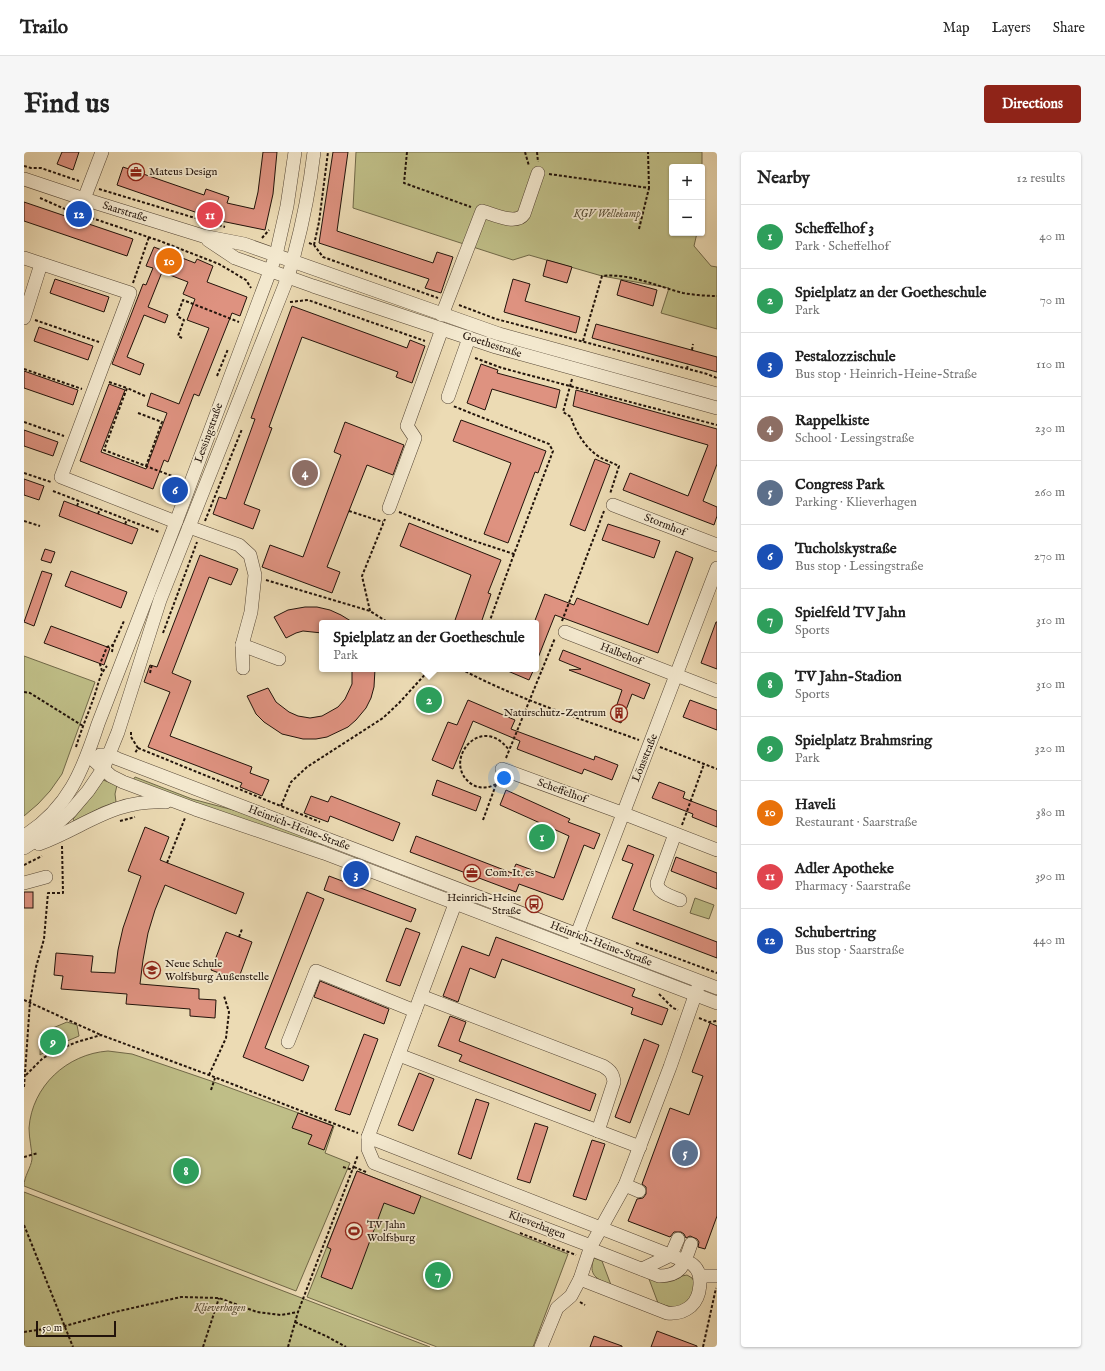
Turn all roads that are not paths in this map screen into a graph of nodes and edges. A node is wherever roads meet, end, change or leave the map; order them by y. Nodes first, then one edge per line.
1 (102, 152) edge
2 (295, 152) edge
3 (314, 152) edge
4 (536, 170) road end
5 (24, 179) edge
6 (84, 199) junction
7 (203, 236) junction
8 (276, 255) junction
9 (24, 258) edge
10 (293, 260) junction
11 (41, 264) junction
12 (270, 270) junction
13 (288, 277) junction
14 (442, 315) junction
15 (24, 317) edge
16 (442, 330) junction
17 (470, 338) junction
18 (717, 394) edge
19 (448, 401) road end
20 (717, 408) edge
21 (609, 504) road end
22 (389, 508) road end
23 (176, 522) junction
24 (189, 527) junction
25 (717, 545) edge
26 (717, 568) edge
27 (561, 630) road end
28 (242, 645) junction
29 (279, 659) dead end
30 (243, 668) dead end
31 (676, 675) junction
32 (717, 691) edge
33 (88, 755) junction
34 (108, 755) junction
35 (102, 769) junction
36 (502, 769) road end
37 (178, 803) junction
38 (622, 813) junction
39 (677, 834) junction
40 (24, 836) edge
41 (24, 848) edge
42 (717, 850) edge
43 (46, 877) dead end
44 (24, 883) edge
45 (460, 890) junction
46 (680, 900) dead end
47 (455, 903) junction
48 (576, 935) junction
49 (572, 947) junction
50 (700, 982) junction
51 (717, 988) edge
52 (696, 995) junction
53 (421, 996) junction
54 (717, 1003) edge
55 (415, 1011) junction
56 (288, 1042) dead end
57 (399, 1054) junction
58 (598, 1131) junction
59 (368, 1137) junction
60 (640, 1147) junction
61 (625, 1185) junction
62 (639, 1191) dead end
63 (573, 1217) junction
64 (602, 1228) junction
65 (565, 1236) junction
66 (678, 1239) dead end
67 (691, 1244) dead end
68 (591, 1248) junction
69 (671, 1255) junction
70 (685, 1261) junction
71 (642, 1269) junction
72 (700, 1276) junction
73 (717, 1276) edge
74 (580, 1279) junction
75 (541, 1347) edge

1 - 6 street
2 - 8 street, Lessingstraße
3 - 10 street, Lessingstraße
4 - 14 street
5 - 6 street, Saarstraße
6 - 7 street, Saarstraße
7 - 8 street, Saarstraße
7 - 12 street, Saarstraße
8 - 10 street, Saarstraße
8 - 12 street, Lessingstraße
9 - 11 street
10 - 13 street, Lessingstraße
10 - 14 street, Goethestraße
11 - 15 street
11 - 23 street
12 - 13 street, Goethestraße
12 - 23 street, Lessingstraße
13 - 16 street, Goethestraße
13 - 24 street, Lessingstraße
14 - 18 street, Goethestraße
16 - 17 street, Goethestraße
16 - 22 street
17 - 19 street
17 - 20 street, Goethestraße
21 - 25 street, Stormhof
23 - 33 street, Lessingstraße
24 - 28 street
24 - 34 street, Lessingstraße
26 - 31 street, Lönsstraße
27 - 31 street, Halbehof
28 - 29 street
28 - 30 street
31 - 32 street, Halbehof
31 - 38 street, Lönsstraße
33 - 34 street, Heinrich-Heine-Straße
33 - 35 street, Heinrich-Heine-Straße
33 - 40 street, Lessingstraße
34 - 35 street, Lessingstraße
34 - 45 street, Heinrich-Heine-Straße
35 - 37 street, Heinrich-Heine-Straße
35 - 41 street, Lessingstraße
36 - 38 street, Scheffelhof
37 - 41 street, Heinrich-Heine-Straße
37 - 47 street, Heinrich-Heine-Straße
38 - 39 street, Scheffelhof
38 - 48 street, Lönsstraße
39 - 42 street, Scheffelhof
39 - 46 street
43 - 44 street
45 - 47 street
45 - 48 street, Heinrich-Heine-Straße
47 - 49 street, Heinrich-Heine-Straße
47 - 53 street
48 - 49 street, Lönsstraße
48 - 50 street, Heinrich-Heine-Straße
49 - 52 street, Heinrich-Heine-Straße
50 - 51 street, Heinrich-Heine-Straße
50 - 52 street
52 - 54 street, Heinrich-Heine-Straße
52 - 60 street
53 - 55 street
53 - 58 street
55 - 56 street
55 - 57 street
57 - 58 street
57 - 59 street
58 - 60 street
59 - 63 street, Klieverhagen
59 - 65 street, Klieverhagen
60 - 61 street
61 - 62 street
61 - 64 street
63 - 64 street, Klieverhagen
63 - 65 street
64 - 68 street
64 - 69 street, Klieverhagen
65 - 68 street, Klieverhagen
66 - 69 street
67 - 70 street
68 - 71 street, Klieverhagen
68 - 74 street
69 - 70 street, Klieverhagen
69 - 71 street
70 - 71 street, Klieverhagen
70 - 72 street
72 - 73 street
72 - 74 street
74 - 75 street

